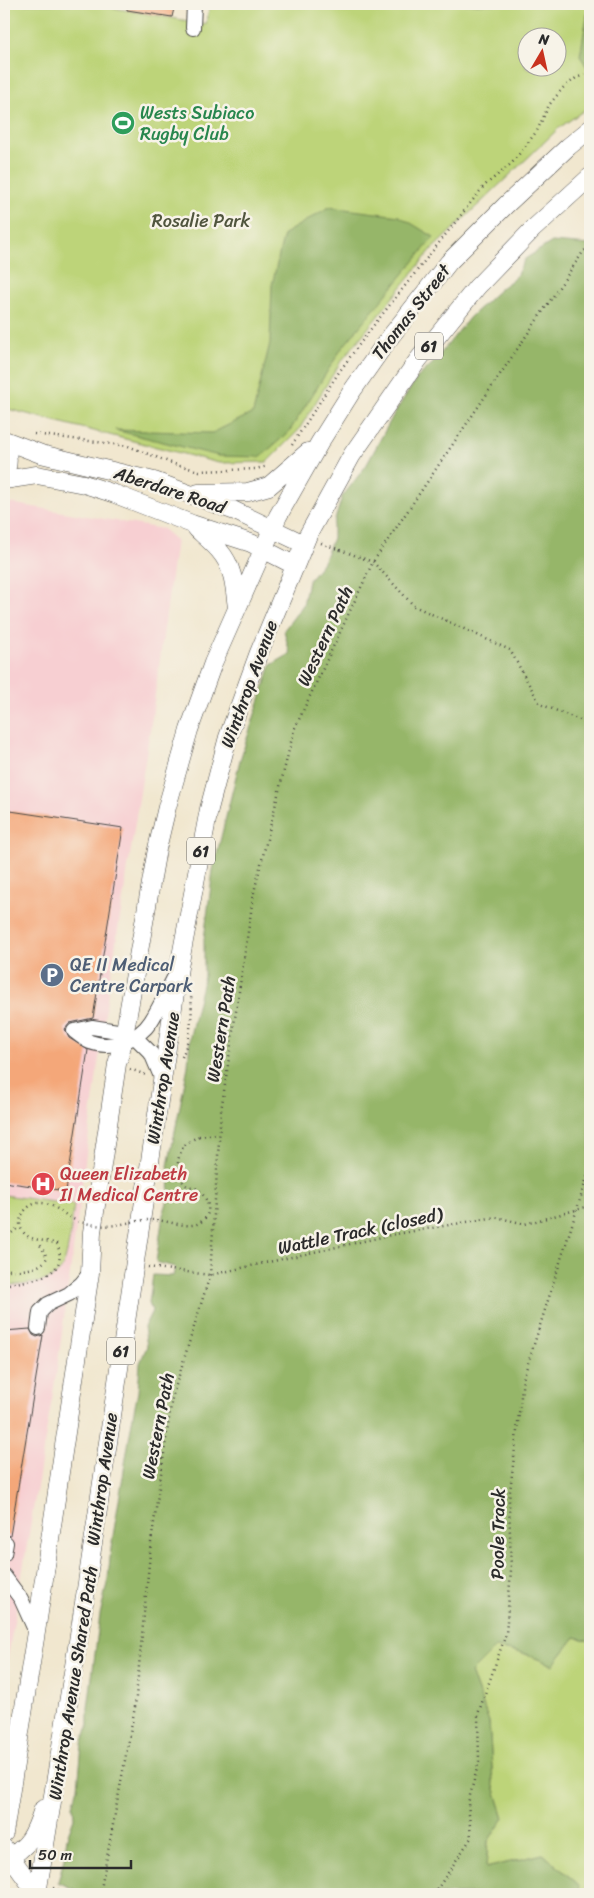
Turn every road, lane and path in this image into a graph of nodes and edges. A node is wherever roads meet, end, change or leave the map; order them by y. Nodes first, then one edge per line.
1 (194, 4) edge
2 (193, 28) dead end
3 (590, 129) edge
4 (590, 177) edge
5 (590, 246) edge
6 (32, 433) dead end
7 (4, 440) edge
8 (320, 442) junction
9 (4, 445) edge
10 (256, 469) dead end
11 (4, 475) edge
12 (4, 480) edge
13 (190, 493) junction
14 (192, 524) junction
15 (272, 529) junction
16 (313, 545) junction
17 (263, 549) junction
18 (374, 562) junction
19 (294, 565) junction
20 (237, 607) junction
21 (590, 724) edge
22 (180, 967) junction
23 (191, 994) dead end
24 (122, 1039) junction
25 (181, 1059) dead end
26 (122, 1066) junction
27 (156, 1078) junction
28 (218, 1134) junction
29 (590, 1168) edge
30 (590, 1206) edge
31 (579, 1208) junction
32 (156, 1213) dead end
33 (155, 1222) dead end
34 (18, 1228) dead end
35 (4, 1239) edge
36 (39, 1242) dead end
37 (144, 1264) junction
38 (4, 1269) edge
39 (90, 1273) junction
40 (210, 1275) junction
41 (4, 1285) edge
42 (38, 1328) dead end
43 (4, 1576) edge
44 (36, 1632) junction
45 (57, 1774) junction
46 (4, 1833) edge
47 (6, 1854) edge
48 (44, 1891) edge
49 (53, 1894) edge
50 (71, 1894) edge
51 (100, 1894) edge
52 (434, 1894) edge

1 - 2 lane
3 - 8 main road, Thomas Street / 61
4 - 16 main road, Thomas Street / 61
5 - 18 path, Western Path
6 - 10 path
7 - 13 main road, Aberdare Road
8 - 13 main road
8 - 15 main road, Thomas Street / 61
9 - 11 main road
12 - 14 main road, Aberdare Road
13 - 15 main road, Aberdare Road
14 - 17 main road, Aberdare Road
14 - 20 main road
15 - 16 main road, Aberdare Road
15 - 17 main road, 61
16 - 18 path
16 - 19 main road, Winthrop Avenue / 61
17 - 19 main road, Aberdare Road
17 - 20 main road, 61
18 - 21 path
18 - 28 path, Western Path
19 - 22 main road, Winthrop Avenue / 61
20 - 24 main road, 61
22 - 24 lane
22 - 27 main road, Winthrop Avenue / 61
23 - 25 path
24 - 26 main road, 61
24 - 27 lane
26 - 27 path
26 - 39 main road, 61
27 - 37 main road, Winthrop Avenue / 61
28 - 40 path, Western Path
28 - 41 path, bridge
29 - 31 path, Poole Track
30 - 31 path, Wattle Track (closed)
31 - 40 path, Wattle Track (closed)
31 - 52 path, Poole Track
32 - 33 path
34 - 35 path
36 - 38 path
37 - 40 path, Wattle Track (closed)
37 - 45 main road, Winthrop Avenue / 61
39 - 42 lane
39 - 44 main road, 61
40 - 51 path, Western Path
43 - 44 lane
44 - 46 main road, 61
45 - 47 main road
45 - 48 main road, Winthrop Avenue / 61
47 - 48 main road
48 - 49 path
48 - 50 path

